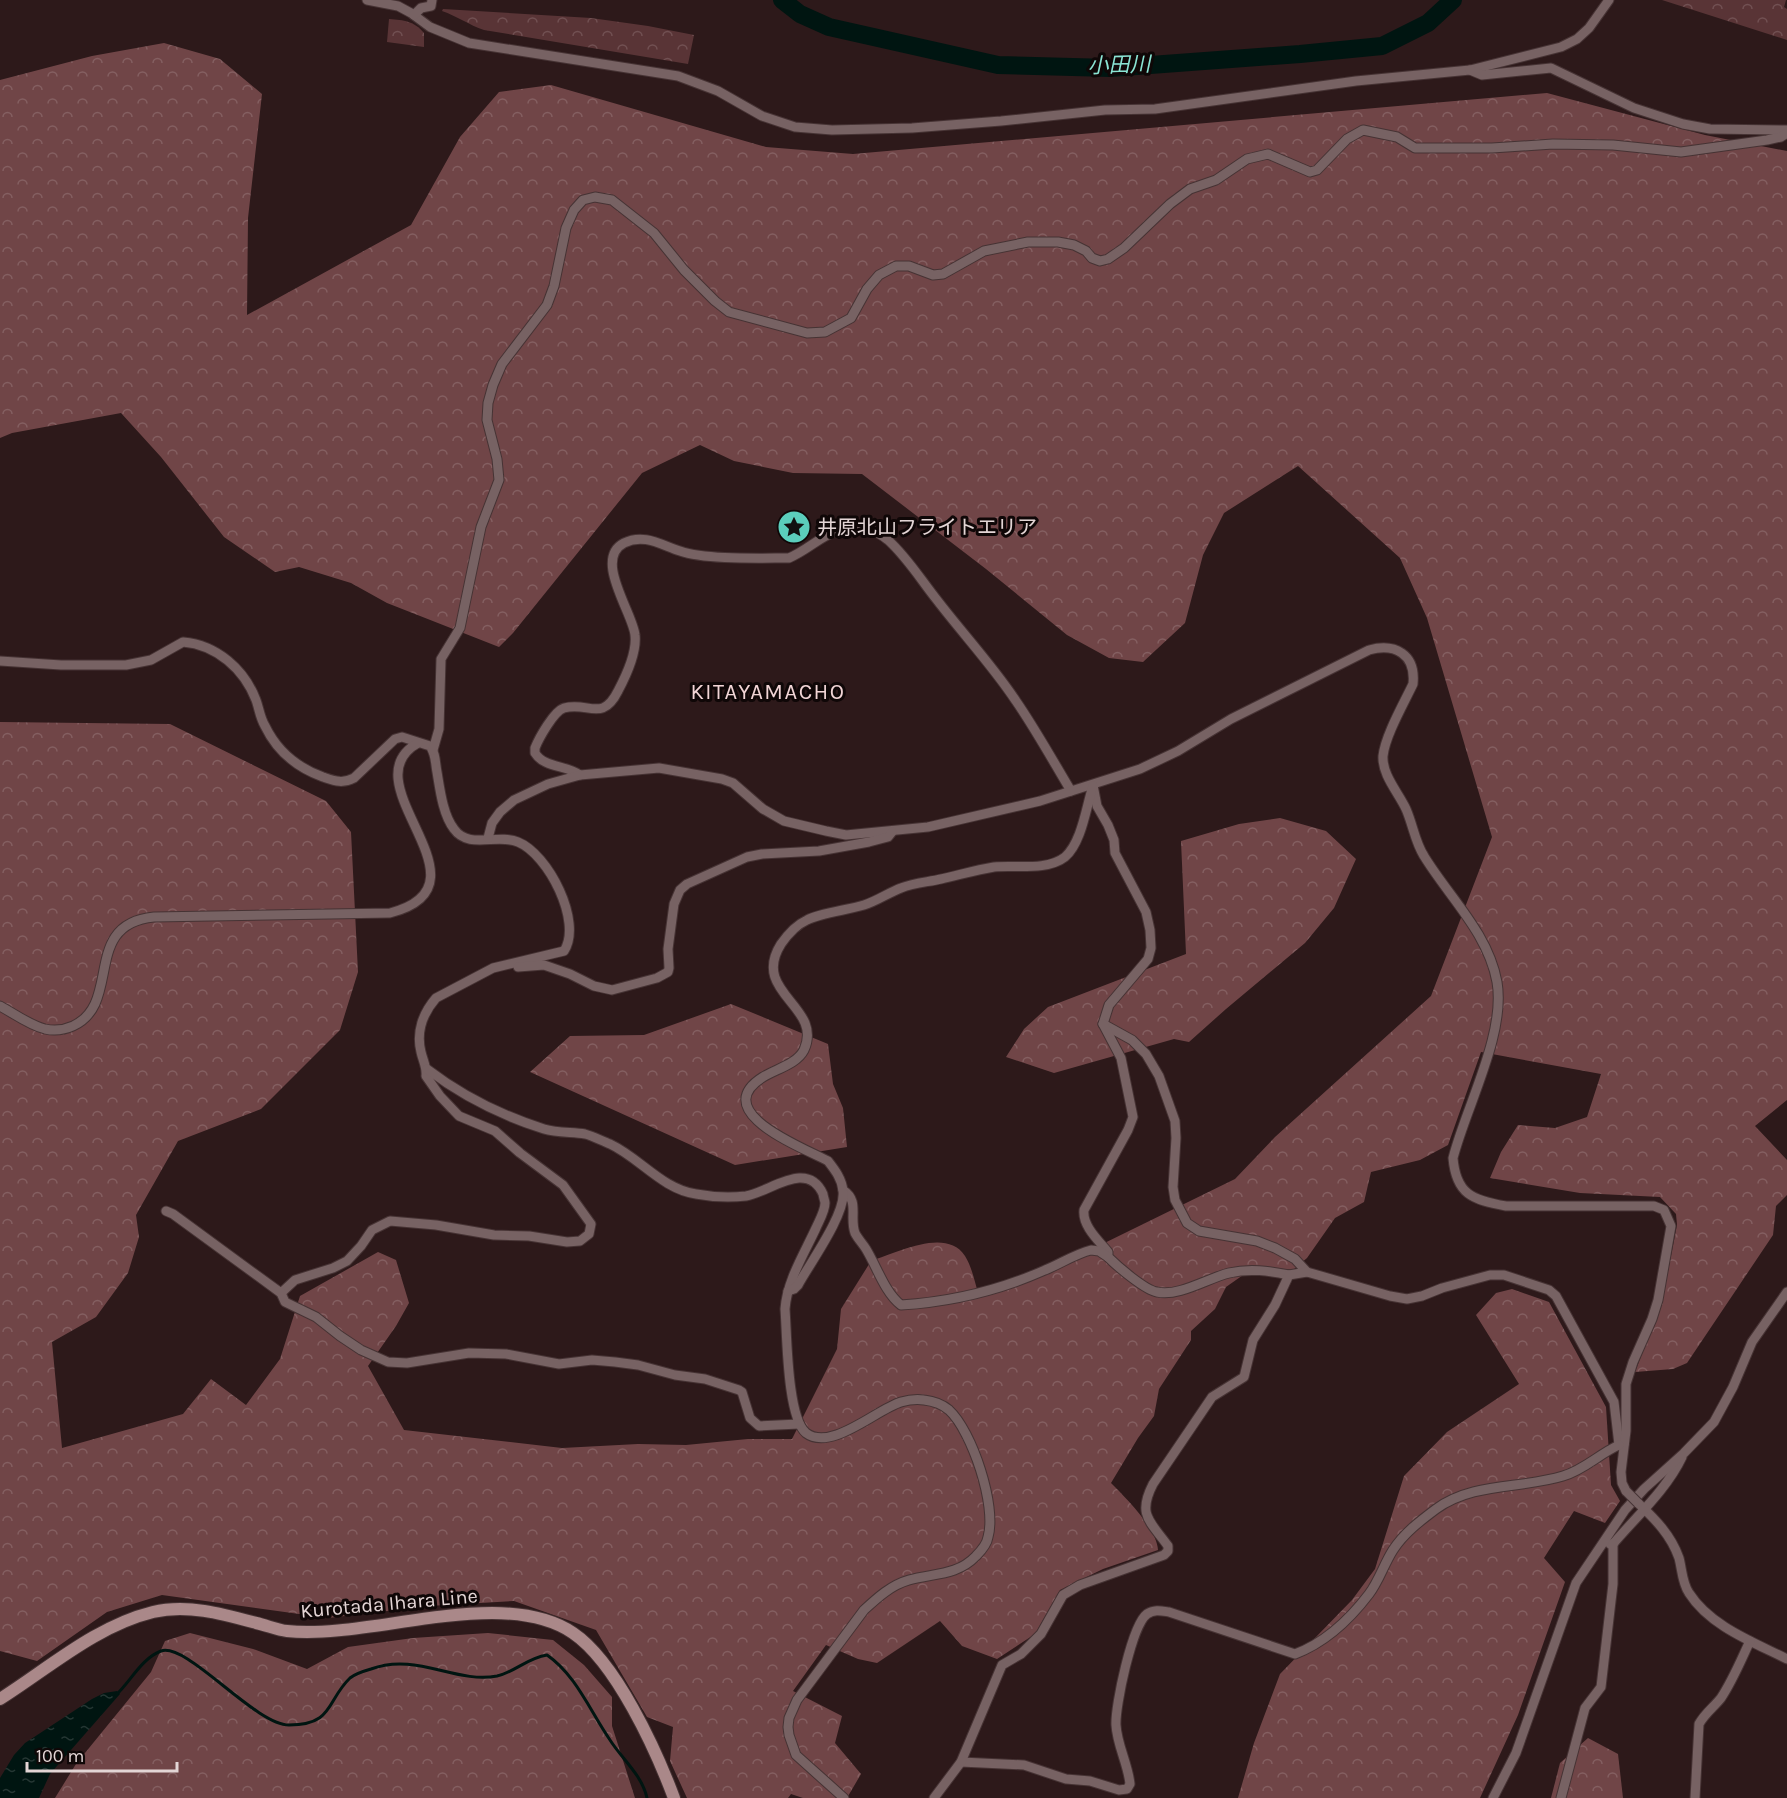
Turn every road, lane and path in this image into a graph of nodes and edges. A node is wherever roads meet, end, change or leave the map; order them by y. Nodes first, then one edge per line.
1 (367, 0) edge
2 (1609, 0) edge
3 (432, 1) edge
4 (414, 15) junction
5 (1470, 70) junction
6 (1787, 131) edge
7 (0, 661) edge
8 (418, 743) junction
9 (433, 750) junction
10 (580, 775) junction
11 (1093, 785) junction
12 (1071, 791) junction
13 (893, 831) junction
14 (488, 838) junction
15 (510, 963) junction
16 (0, 1006) edge
17 (1103, 1024) junction
18 (427, 1069) junction
19 (843, 1190) junction
20 (166, 1211) dead end
21 (1108, 1257) junction
22 (1307, 1272) junction
23 (1289, 1275) junction
24 (788, 1291) junction
25 (1787, 1292) edge
26 (281, 1293) junction
27 (799, 1424) junction
28 (1622, 1445) junction
29 (1684, 1453) junction
30 (1641, 1506) junction
31 (1601, 1544) junction
32 (1613, 1544) junction
33 (1750, 1641) junction
34 (1787, 1659) edge
35 (0, 1699) edge
36 (961, 1762) junction
37 (674, 1798) edge
38 (844, 1798) edge
39 (934, 1798) edge
40 (1492, 1798) edge
41 (1561, 1798) edge
42 (1695, 1798) edge

1 - 4 street
2 - 5 street
3 - 4 street
4 - 5 street
5 - 6 street
6 - 9 street
7 - 8 street
8 - 9 street
8 - 16 street
9 - 14 street
10 - 12 street
10 - 13 street
10 - 14 street
11 - 12 street
11 - 17 street
11 - 19 street
11 - 28 street
12 - 13 street
13 - 15 street
14 - 15 street
15 - 18 street
17 - 21 street
17 - 22 street
18 - 24 street
18 - 26 street
19 - 21 street
19 - 24 street
20 - 26 street
21 - 23 street
22 - 23 street
22 - 28 street
23 - 36 street
24 - 27 street
25 - 29 street
26 - 27 street
27 - 38 street
28 - 30 street, bridge
28 - 36 street
29 - 30 street
29 - 31 street
30 - 32 street
30 - 33 street
31 - 32 street
31 - 40 street
32 - 41 street
33 - 34 street
33 - 42 street
35 - 37 main road, Kurotada Ihara Line
36 - 39 street

